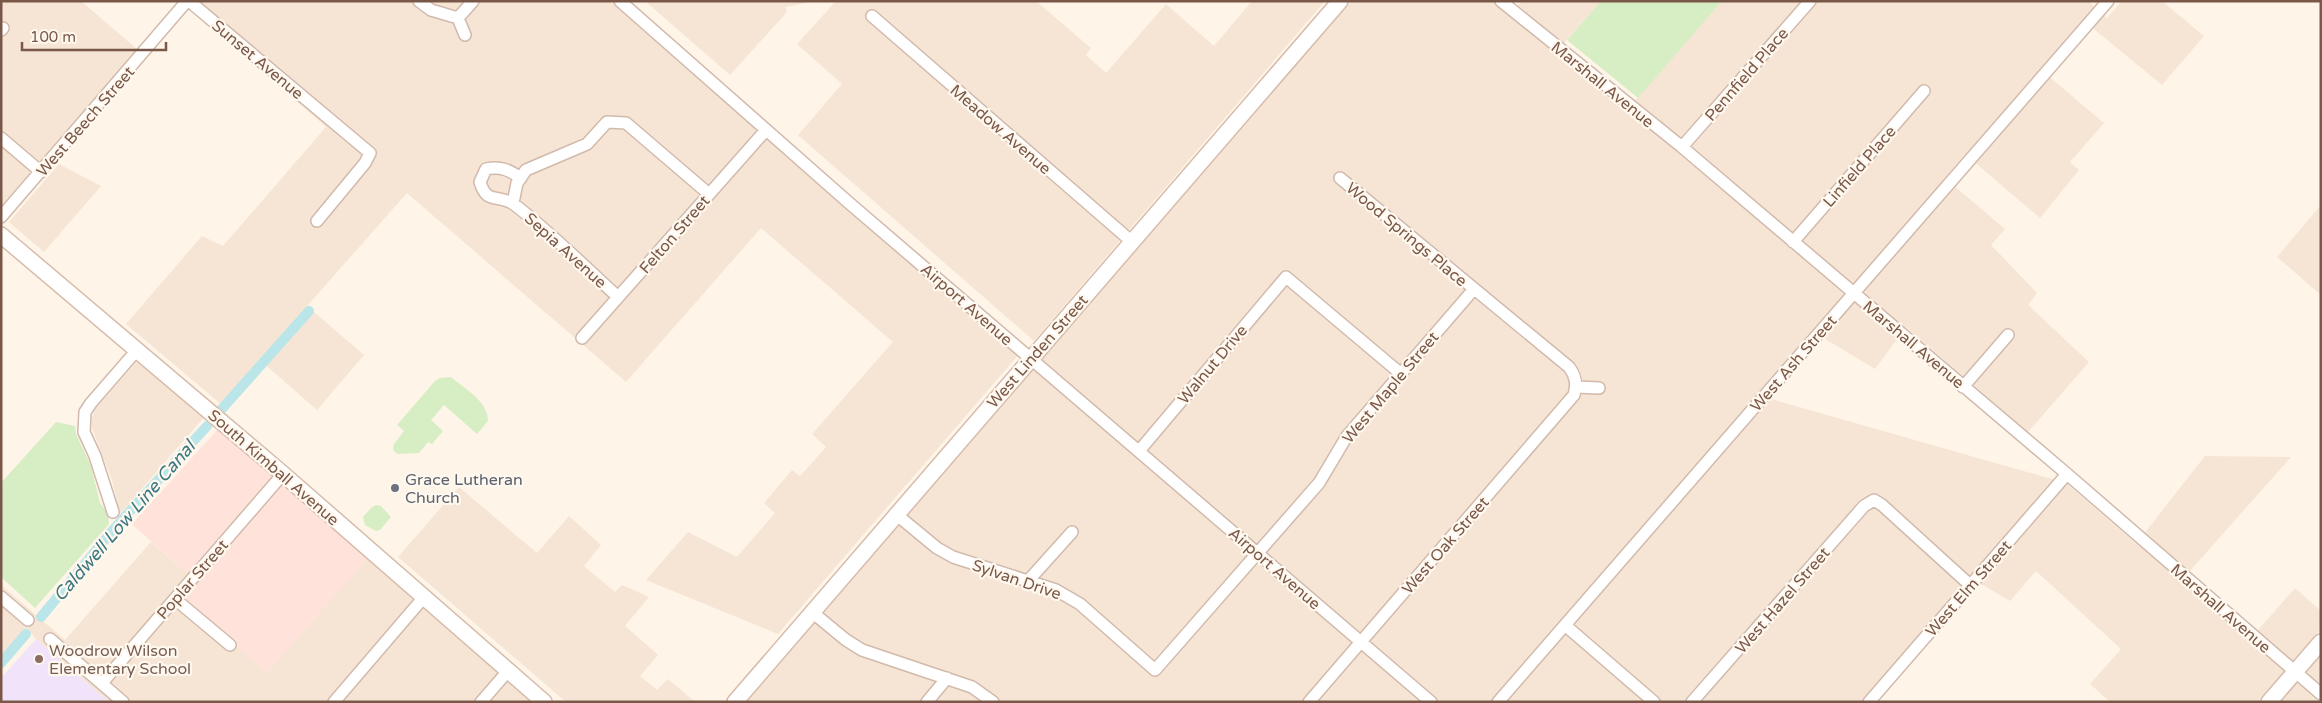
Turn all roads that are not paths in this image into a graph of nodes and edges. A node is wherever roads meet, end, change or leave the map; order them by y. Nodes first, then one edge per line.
1 (188, 1) edge
2 (419, 1) edge
3 (473, 1) edge
4 (1340, 1) edge
5 (1501, 1) edge
6 (1810, 1) edge
7 (2108, 1) edge
8 (627, 3) edge
9 (872, 16) dead end
10 (458, 18) junction
11 (465, 35) dead end
12 (1924, 91) dead end
13 (766, 130) junction
14 (1, 138) edge
15 (1682, 147) junction
16 (40, 172) junction
17 (521, 178) junction
18 (1340, 178) dead end
19 (708, 194) junction
20 (513, 203) junction
21 (1, 217) edge
22 (317, 221) dead end
23 (1, 235) edge
24 (1131, 241) junction
25 (1794, 242) junction
26 (1474, 289) junction
27 (1853, 293) junction
28 (618, 297) junction
29 (2008, 336) dead end
30 (582, 338) dead end
31 (137, 350) junction
32 (1031, 359) junction
33 (1400, 374) junction
34 (1963, 386) junction
35 (1576, 387) junction
36 (1599, 388) dead end
37 (1139, 451) junction
38 (283, 474) junction
39 (2067, 474) junction
40 (114, 512) dead end
41 (897, 515) junction
42 (1072, 532) dead end
43 (1257, 552) junction
44 (1028, 581) junction
45 (1970, 585) junction
46 (1, 597) edge
47 (424, 597) junction
48 (175, 598) junction
49 (812, 612) junction
50 (28, 620) dead end
51 (1566, 626) junction
52 (50, 639) dead end
53 (1361, 642) junction
54 (2321, 642) edge
55 (230, 645) dead end
56 (1155, 670) joint
57 (508, 671) junction
58 (2295, 672) junction
59 (947, 678) junction
60 (102, 683) junction
61 (2321, 694) edge
62 (122, 702) edge
63 (334, 702) edge
64 (481, 702) edge
65 (544, 702) edge
66 (735, 702) edge
67 (927, 702) edge
68 (994, 702) edge
69 (1309, 702) edge
70 (1431, 702) edge
71 (1498, 702) edge
72 (1654, 702) edge
73 (1692, 702) edge
74 (1869, 702) edge
75 (2269, 702) edge

1 - 16 street, West Beech Street
1 - 22 street, Sunset Avenue
2 - 10 street
3 - 10 street
4 - 24 street, West Linden Street
5 - 15 street, Marshall Avenue
6 - 15 street, Pennfield Place
7 - 27 street, West Ash Street
8 - 13 street, Airport Avenue
9 - 24 street, Meadow Avenue
10 - 11 street
12 - 25 street, Linfield Place
13 - 19 street, Felton Street
13 - 32 street, Airport Avenue
14 - 16 street
15 - 25 street, Marshall Avenue
16 - 21 street, West Beech Street
17 - 19 street
17 - 20 street
17 - 20 street
18 - 26 street, Wood Springs Place
19 - 28 street, Felton Street
20 - 28 street, Sepia Avenue
23 - 31 street, South Kimball Avenue
24 - 32 street, West Linden Street
25 - 27 street, Marshall Avenue
26 - 33 street, West Maple Street
26 - 35 street, Wood Springs Place
27 - 34 street, Marshall Avenue
27 - 51 street, West Ash Street
28 - 30 street, Felton Street
29 - 34 street
31 - 38 street, South Kimball Avenue
31 - 40 street
32 - 37 street, Airport Avenue
32 - 41 street, West Linden Street
33 - 37 street, Walnut Drive
33 - 43 street, West Maple Street
34 - 39 street, Marshall Avenue
35 - 36 street
35 - 53 street, West Oak Street
37 - 43 street, Airport Avenue
38 - 47 street, South Kimball Avenue
38 - 48 street, Poplar Street
39 - 45 street, West Elm Street
39 - 58 street, Marshall Avenue
41 - 44 street, Sylvan Drive
41 - 49 street, West Linden Street
42 - 44 street
43 - 53 street, Airport Avenue
43 - 56 street, West Maple Street
44 - 56 street, Sylvan Drive
45 - 73 street, West Hazel Street
45 - 74 street, West Elm Street
46 - 50 street
47 - 57 street, South Kimball Avenue
47 - 63 street
48 - 55 street
48 - 60 street, Poplar Street
49 - 59 street
49 - 66 street, West Linden Street
51 - 71 street, West Ash Street
51 - 72 street
52 - 60 street
53 - 69 street, West Oak Street
53 - 70 street, Airport Avenue
54 - 58 street
57 - 64 street
57 - 65 street, South Kimball Avenue
58 - 61 street, Marshall Avenue
58 - 75 street
59 - 67 street
59 - 68 street
60 - 62 street

